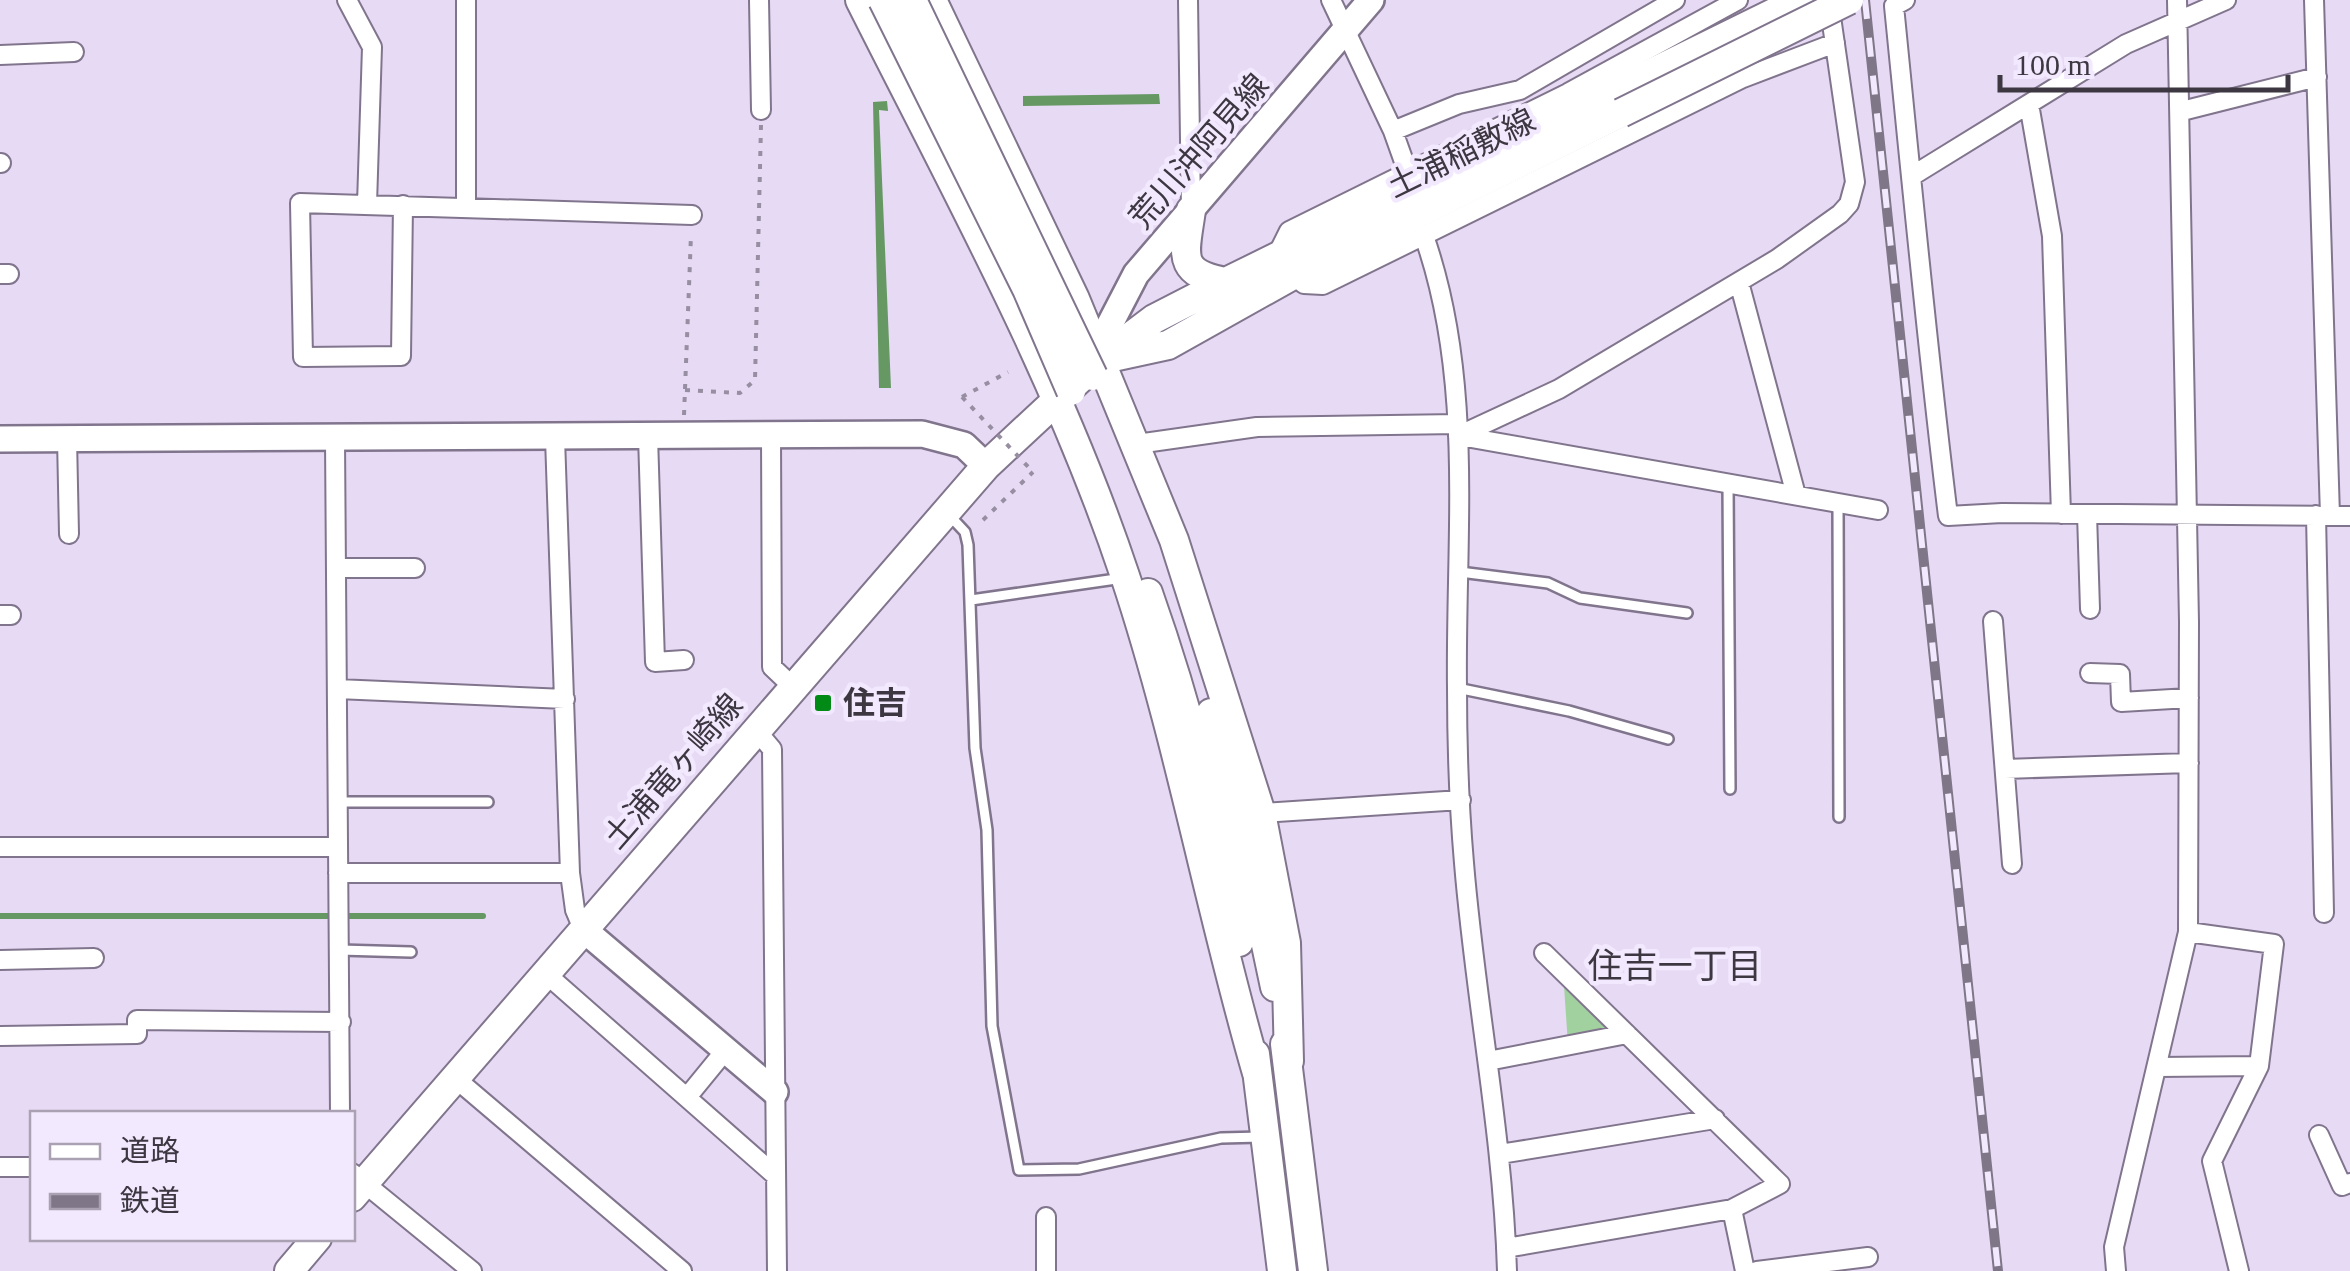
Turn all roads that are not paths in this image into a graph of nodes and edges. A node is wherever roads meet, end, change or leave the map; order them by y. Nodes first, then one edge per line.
1 (347, 0) edge
2 (466, 0) edge
3 (758, 0) edge
4 (860, 0) edge
5 (883, 0) edge
6 (912, 0) edge
7 (932, 0) edge
8 (1188, 0) edge
9 (1331, 0) edge
10 (1371, 0) edge
11 (1675, 0) edge
12 (1738, 0) edge
13 (1800, 0) edge
14 (1829, 0) edge
15 (1849, 0) edge
16 (1905, 0) edge
17 (2177, 0) edge
18 (2226, 0) edge
19 (2314, 0) edge
20 (2180, 20) junction
21 (1346, 28) junction
22 (1835, 43) junction
23 (74, 52) dead end
24 (0, 55) edge
25 (1555, 70) junction
26 (2316, 77) junction
27 (1527, 86) junction
28 (1568, 93) junction
29 (1616, 103) junction
30 (2029, 104) junction
31 (1538, 108) junction
32 (761, 110) road end
33 (2182, 111) junction
34 (1393, 131) junction
35 (1408, 173) junction
36 (1912, 176) junction
37 (366, 204) junction
38 (403, 206) junction
39 (466, 208) junction
40 (1190, 210) junction
41 (692, 215) road end
42 (1424, 236) junction
43 (1284, 266) junction
44 (1226, 282) junction
45 (1739, 282) junction
46 (1080, 381) junction
47 (1458, 430) junction
48 (772, 435) junction
49 (648, 436) junction
50 (67, 438) junction
51 (556, 438) junction
52 (0, 439) edge
53 (335, 440) junction
54 (1138, 444) junction
55 (986, 466) junction
56 (1728, 483) junction
57 (1796, 495) junction
58 (1838, 503) junction
59 (945, 510) junction
60 (1878, 510) dead end
61 (2060, 514) junction
62 (2087, 514) junction
63 (2186, 516) junction
64 (2323, 516) junction
65 (2350, 516) edge
66 (69, 534) dead end
67 (336, 568) junction
68 (415, 568) dead end
69 (1459, 572) junction
70 (1126, 578) junction
71 (971, 600) junction
72 (2090, 609) dead end
73 (1687, 613) dead end
74 (1993, 622) dead end
75 (684, 660) dead end
76 (2090, 673) dead end
77 (792, 686) junction
78 (1457, 688) junction
79 (337, 689) junction
80 (565, 698) junction
81 (2189, 698) junction
82 (755, 729) junction
83 (1668, 739) dead end
84 (2189, 763) junction
85 (2005, 769) junction
86 (1730, 788) dead end
87 (1461, 800) junction
88 (337, 802) junction
89 (488, 802) dead end
90 (1261, 813) junction
91 (1838, 817) dead end
92 (1233, 845) junction
93 (0, 846) edge
94 (337, 847) junction
95 (2012, 864) dead end
96 (570, 872) junction
97 (338, 873) junction
98 (2324, 913) dead end
99 (583, 929) junction
100 (2188, 932) junction
101 (340, 950) junction
102 (411, 952) dead end
103 (1544, 953) dead end
104 (94, 958) dead end
105 (0, 960) edge
106 (546, 972) junction
107 (342, 1022) junction
108 (1627, 1034) junction
109 (0, 1036) edge
110 (724, 1052) junction
111 (1488, 1060) junction
112 (1288, 1062) junction
113 (2260, 1066) junction
114 (2158, 1067) junction
115 (1257, 1073) junction
116 (455, 1078) junction
117 (775, 1092) junction
118 (688, 1096) junction
119 (340, 1111) edge
120 (1715, 1120) junction
121 (2319, 1134) dead end
122 (1266, 1137) junction
123 (1500, 1154) junction
124 (30, 1166) edge
125 (0, 1167) edge
126 (776, 1176) junction
127 (2350, 1183) edge
128 (357, 1184) edge
129 (1732, 1209) junction
130 (1046, 1218) dead end
131 (314, 1241) edge
132 (1506, 1248) junction
133 (1868, 1257) dead end
134 (289, 1271) edge
135 (472, 1271) edge
136 (682, 1271) edge
137 (777, 1271) edge
138 (1046, 1271) edge
139 (1282, 1271) edge
140 (1313, 1271) edge
141 (1507, 1271) edge
142 (1745, 1271) edge
143 (1757, 1271) edge
144 (2116, 1271) edge
145 (2239, 1271) edge

1 - 37 street
2 - 39 street
3 - 32 street
4 - 46 main road
5 - 46 main road, bridge
6 - 46 main road, bridge
7 - 46 main road
8 - 40 street
9 - 21 street
10 - 21 street, 荒川沖阿見線
11 - 25 street
12 - 28 street
13 - 29 main road, 土浦稲敷線
14 - 22 street
15 - 29 main road, 土浦稲敷線, bridge
16 - 36 street
17 - 20 street
18 - 20 street
19 - 26 street
20 - 30 street
20 - 33 street
21 - 34 street
21 - 40 street, 荒川沖阿見線
22 - 42 street
22 - 45 street
23 - 24 street
25 - 27 street
25 - 28 street
26 - 33 street
26 - 64 street
27 - 31 street
27 - 34 street
28 - 31 street
29 - 43 main road, 土浦稲敷線
30 - 36 street
30 - 61 street
31 - 35 street
33 - 63 street
34 - 35 street
35 - 43 street
36 - 61 street
37 - 38 street
37 - 38 street
38 - 39 street
39 - 41 street
40 - 44 main road
40 - 46 street, 荒川沖阿見線
42 - 43 street
42 - 47 street
43 - 44 main road, 土浦稲敷線
43 - 46 main road, 土浦稲敷線
44 - 46 main road, 土浦稲敷線
45 - 47 street
45 - 57 street
46 - 54 main road
46 - 55 main road, 土浦竜ヶ崎線
46 - 70 main road
46 - 92 main road
47 - 54 street
47 - 56 street
47 - 69 street
48 - 49 street
48 - 55 street
48 - 77 street
49 - 51 street
49 - 75 street
50 - 52 street
50 - 53 street
50 - 66 street
51 - 53 street
51 - 80 street
53 - 67 street
54 - 90 main road
55 - 59 main road, 土浦竜ヶ崎線
56 - 57 street
56 - 86 lane
57 - 58 street
58 - 60 street
58 - 91 lane
59 - 71 lane
59 - 77 main road, 土浦竜ヶ崎線
61 - 62 street
62 - 63 street
62 - 72 street
63 - 64 street
63 - 81 street
64 - 65 street
64 - 98 street
67 - 68 street
67 - 79 street
69 - 73 lane
69 - 78 street
70 - 71 lane
70 - 115 main road
71 - 122 lane
74 - 85 street
76 - 81 street
77 - 82 main road, 土浦竜ヶ崎線
78 - 83 lane
78 - 87 street
79 - 80 street
79 - 88 street
80 - 96 street
81 - 84 street
82 - 99 main road, 土浦竜ヶ崎線
82 - 117 street
84 - 85 street
84 - 100 street
85 - 95 street
87 - 90 street
87 - 111 street
88 - 89 lane
88 - 94 street
90 - 112 main road
92 - 112 main road
92 - 115 main road
93 - 94 street
94 - 97 street
96 - 97 street
96 - 99 street
97 - 101 street
99 - 106 main road, 土浦竜ヶ崎線
99 - 110 street
100 - 113 street
100 - 114 street
101 - 102 lane
101 - 107 street
103 - 108 street
104 - 105 street
106 - 116 main road, 土浦竜ヶ崎線
106 - 118 street
107 - 109 street
107 - 119 street
108 - 111 street
108 - 120 street
110 - 117 street
110 - 118 street
111 - 123 street
112 - 140 main road
113 - 114 street
113 - 145 street
114 - 144 street
115 - 122 main road
116 - 128 main road, 土浦竜ヶ崎線
116 - 136 street
117 - 126 street
118 - 126 street
120 - 123 street
120 - 129 street
121 - 127 street
122 - 139 main road
123 - 132 street
124 - 125 street
126 - 137 street
128 - 135 street
129 - 132 street
129 - 142 street
130 - 138 street
131 - 134 main road
132 - 141 street
133 - 143 street

